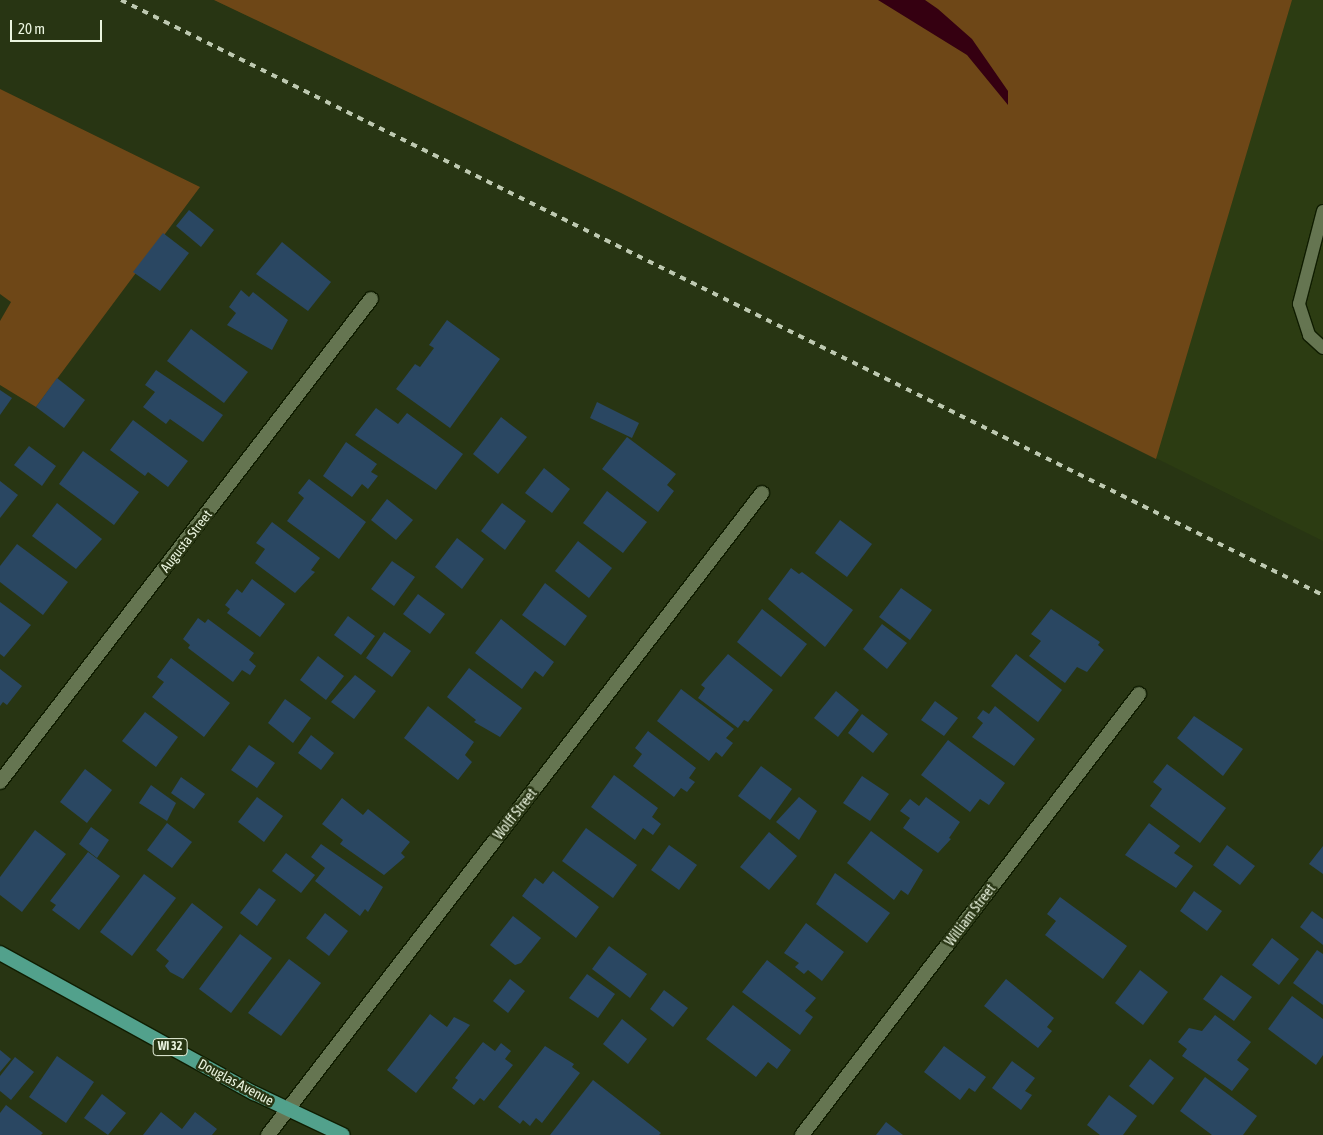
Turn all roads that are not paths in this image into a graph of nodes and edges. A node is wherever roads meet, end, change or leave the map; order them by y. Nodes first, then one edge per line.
1 (1323, 211) edge
2 (371, 299) dead end
3 (1323, 348) edge
4 (762, 493) dead end
5 (1139, 694) dead end
6 (0, 782) edge
7 (0, 952) edge
8 (288, 1110) junction
9 (268, 1135) edge
10 (343, 1135) edge
11 (802, 1135) edge

1 - 3 lane
2 - 6 street, Augusta Street
4 - 8 street, Wolff Street
5 - 11 street, William Street
7 - 8 main road, Douglas Avenue / WI 32
8 - 9 street, Wolff Street
8 - 10 main road, Douglas Avenue / WI 32

